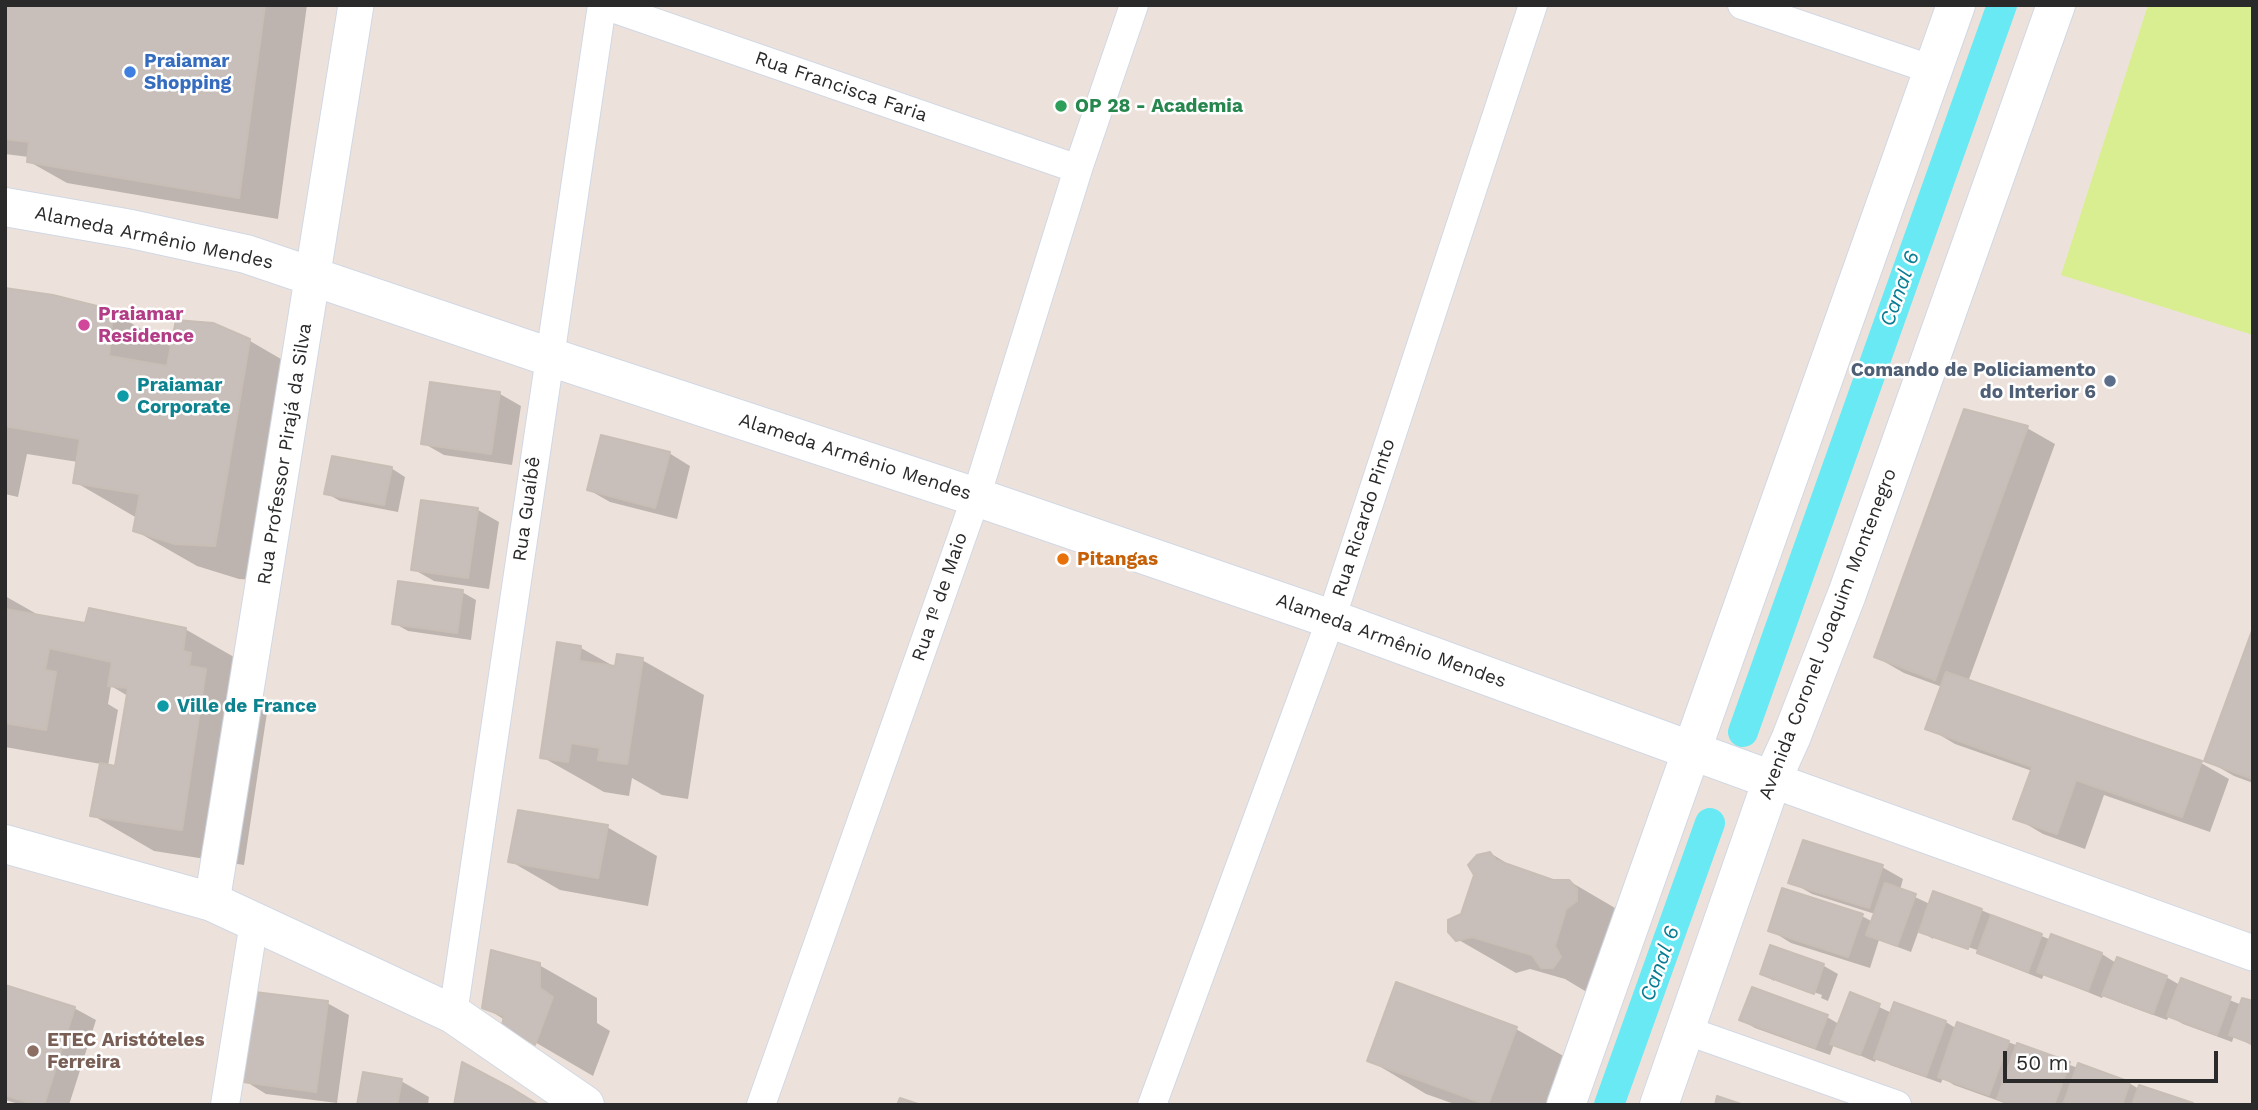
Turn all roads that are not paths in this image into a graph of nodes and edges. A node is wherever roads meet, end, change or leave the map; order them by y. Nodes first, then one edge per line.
1 (356, 5) edge
2 (603, 5) edge
3 (1134, 5) edge
4 (1533, 5) edge
5 (1742, 5) edge
6 (1956, 5) edge
7 (2056, 5) edge
8 (1933, 71) junction
9 (1078, 169) junction
10 (5, 207) edge
11 (314, 276) junction
12 (550, 357) junction
13 (976, 497) junction
14 (1331, 619) junction
15 (1706, 755) junction
16 (1764, 777) junction
17 (5, 844) edge
18 (212, 902) junction
19 (254, 922) junction
20 (2253, 953) edge
21 (453, 1014) junction
22 (1685, 1030) junction
23 (225, 1105) edge
24 (585, 1105) edge
25 (761, 1105) edge
26 (1152, 1105) edge
27 (1566, 1105) edge
28 (1659, 1105) edge
29 (1897, 1105) edge

1 - 11 street, Rua Professor Pirajá da Silva
2 - 9 street, Rua Francisca Faria
2 - 12 street, Rua Guaíbê
3 - 9 street, Rua 1º de Maio
4 - 14 street, Rua Ricardo Pinto
5 - 8 street
6 - 8 main road
7 - 16 main road, Avenida Coronel Joaquim Montenegro
8 - 15 main road
9 - 13 street, Rua 1º de Maio
10 - 11 main road, Alameda Armênio Mendes
11 - 12 main road, Alameda Armênio Mendes
11 - 18 street, Rua Professor Pirajá da Silva
12 - 13 main road, Alameda Armênio Mendes
12 - 21 street, Rua Guaíbê
13 - 14 main road, Alameda Armênio Mendes
13 - 25 street, Rua 1º de Maio
14 - 15 main road, Alameda Armênio Mendes
14 - 26 street, Rua Ricardo Pinto
15 - 16 main road, Alameda Armênio Mendes
15 - 27 main road
16 - 20 street
16 - 22 main road, Avenida Coronel Joaquim Montenegro
17 - 18 main road
18 - 19 main road
19 - 21 main road
19 - 23 street
21 - 24 main road
22 - 28 main road, Avenida Coronel Joaquim Montenegro
22 - 29 street

